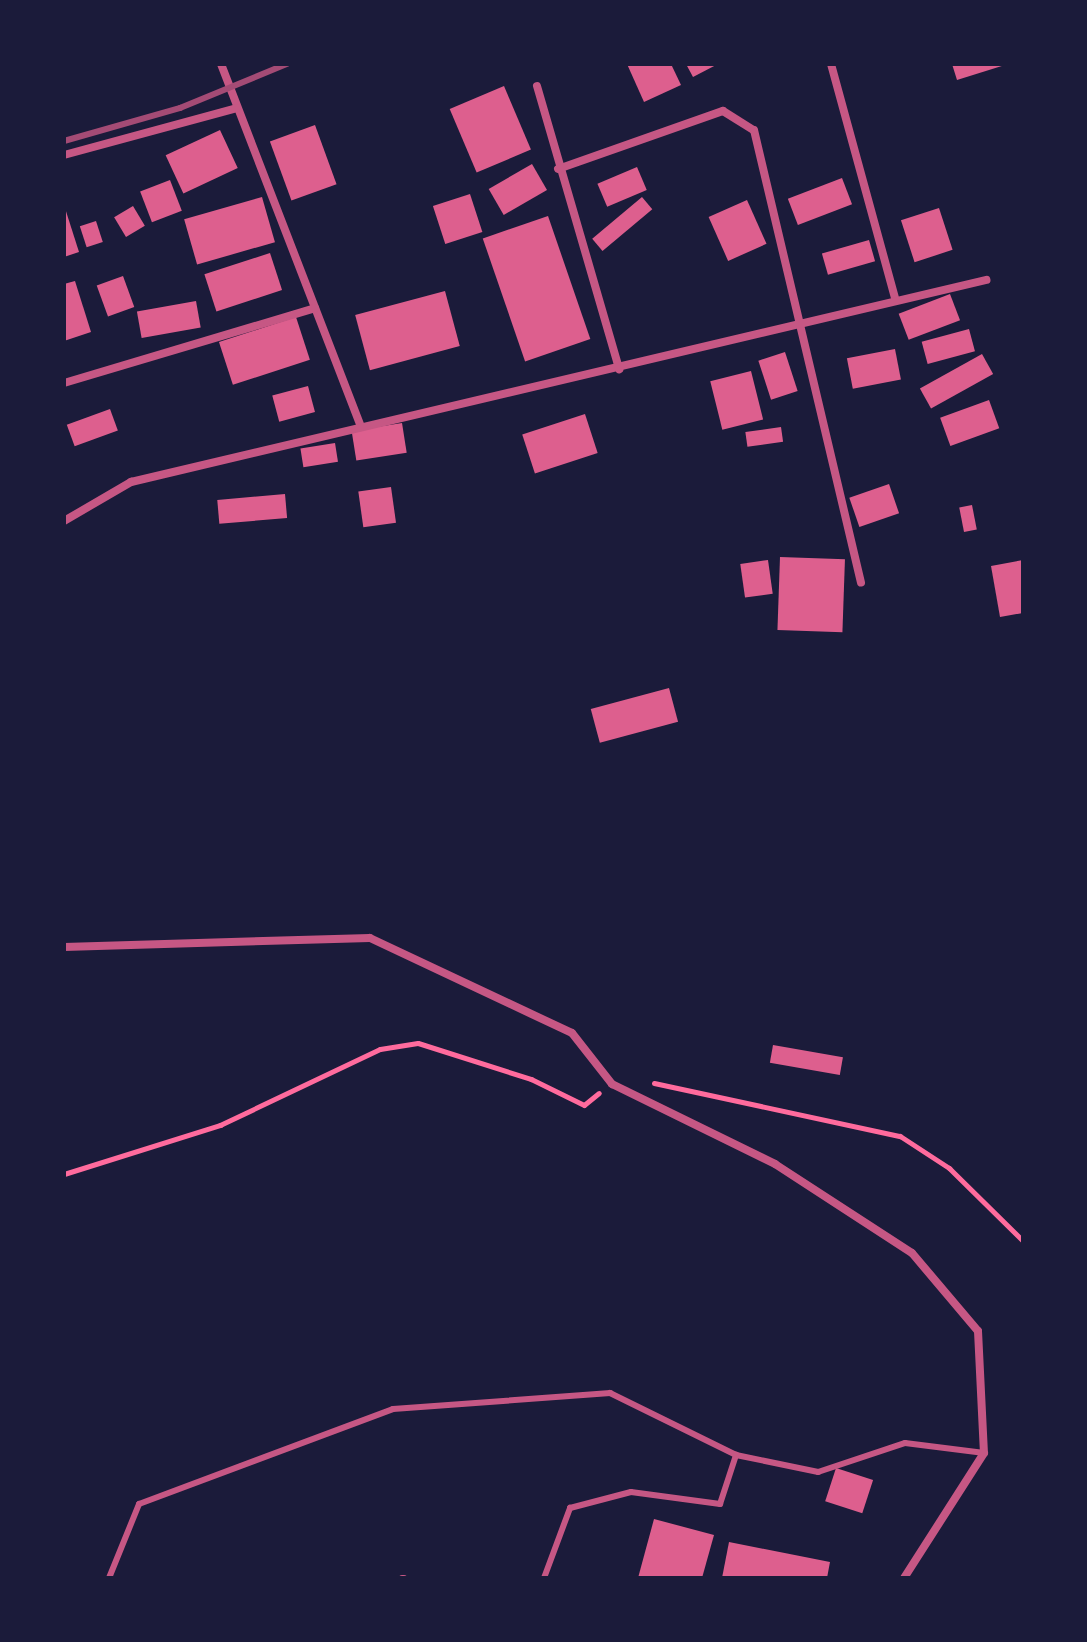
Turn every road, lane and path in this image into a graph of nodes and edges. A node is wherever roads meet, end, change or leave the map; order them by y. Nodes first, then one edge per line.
1 (221, 64) edge
2 (831, 64) edge
3 (537, 86) dead end
4 (237, 108) junction
5 (64, 155) edge
6 (558, 169) junction
7 (986, 280) dead end
8 (895, 298) junction
9 (315, 308) junction
10 (801, 320) junction
11 (619, 369) junction
12 (64, 383) edge
13 (360, 425) junction
14 (64, 521) edge
15 (861, 583) dead end
16 (64, 947) edge
17 (612, 1084) junction
18 (64, 1174) edge
19 (1023, 1241) edge
20 (984, 1453) junction
21 (736, 1455) junction
22 (109, 1578) edge
23 (544, 1578) edge
24 (904, 1578) edge

1 - 4 street
2 - 8 street
3 - 6 street
4 - 5 street
4 - 9 street
6 - 10 street
6 - 11 street
7 - 8 street
8 - 10 street
9 - 12 street
9 - 13 street
10 - 11 street
10 - 15 street
11 - 13 street
13 - 14 street
16 - 17 street
17 - 18 path
17 - 19 path
17 - 20 street
20 - 21 lane
20 - 24 street
21 - 22 lane
21 - 23 lane

